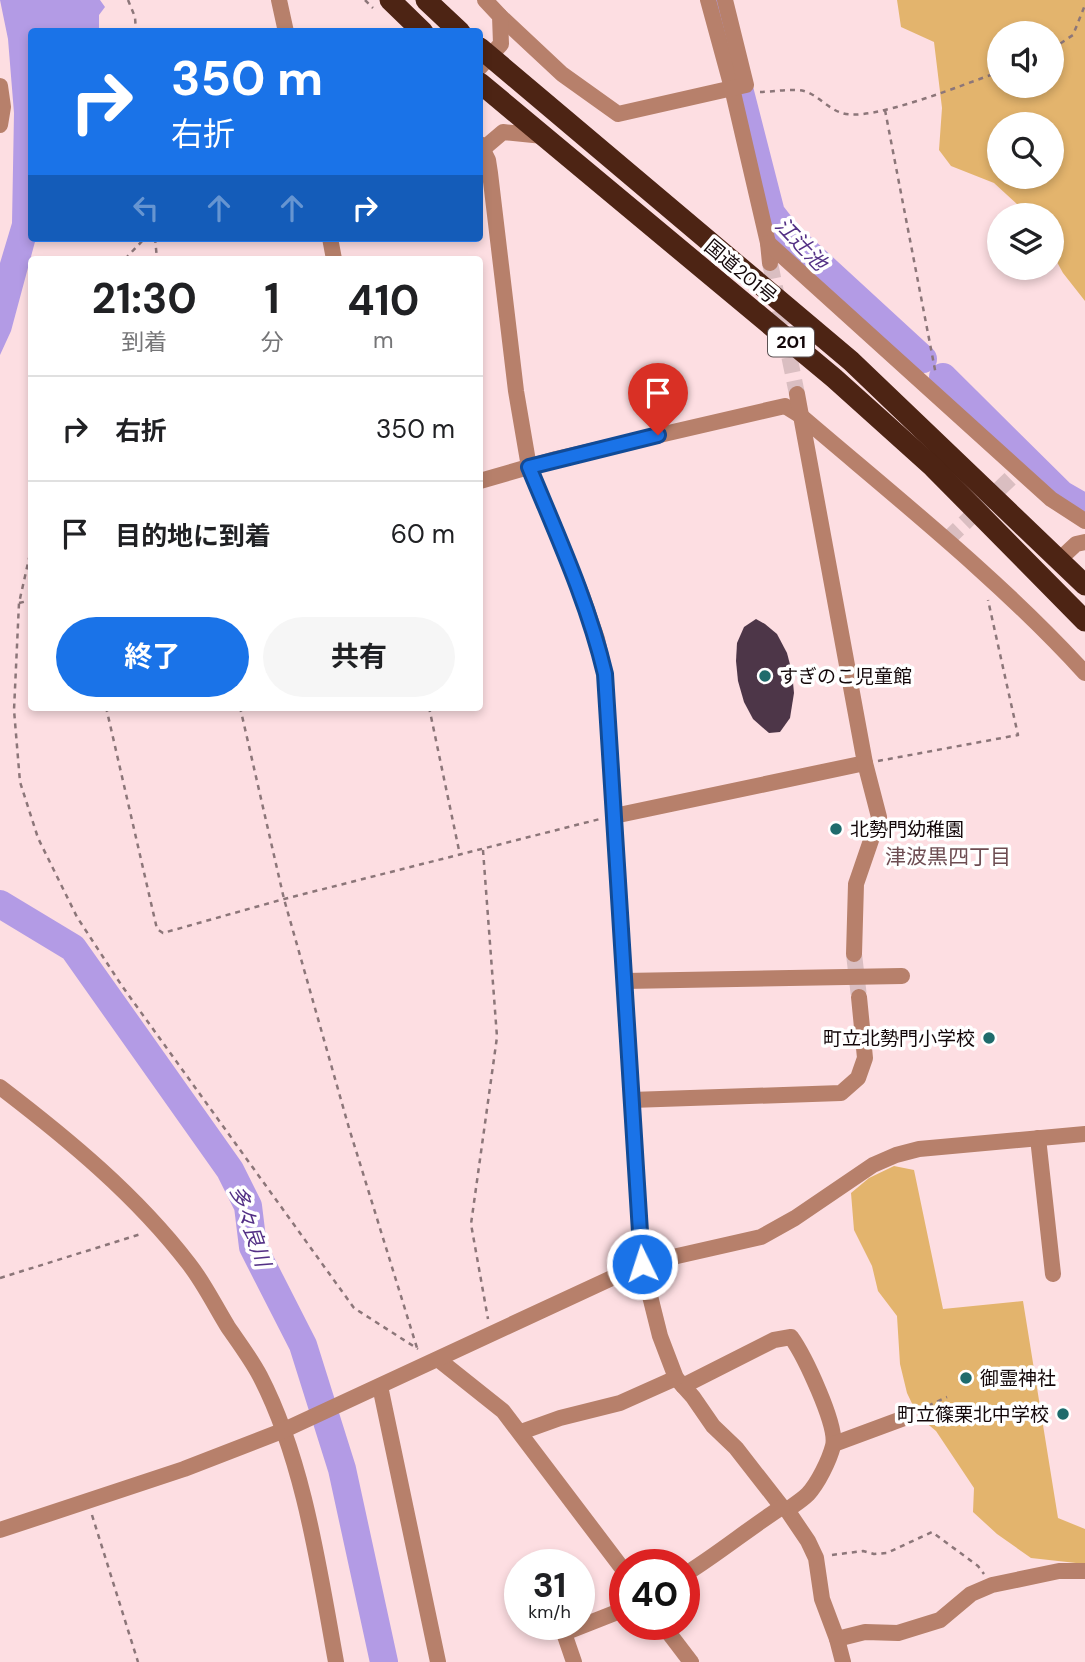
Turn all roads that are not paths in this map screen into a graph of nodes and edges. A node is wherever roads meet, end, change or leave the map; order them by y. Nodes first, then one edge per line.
1 (279, 0) edge
2 (390, 0) edge
3 (426, 0) edge
4 (485, 0) edge
5 (708, 0) edge
6 (725, 0) edge
7 (500, 16) junction
8 (285, 28) edge
9 (419, 28) edge
10 (456, 28) edge
11 (483, 58) edge
12 (483, 85) edge
13 (0, 86) edge
14 (739, 87) junction
15 (0, 125) edge
16 (545, 136) junction
17 (483, 146) edge
18 (483, 153) edge
19 (483, 213) edge
20 (496, 224) junction
21 (768, 243) junction
22 (770, 263) tunnel mouth
23 (797, 394) tunnel mouth
24 (801, 416) junction
25 (529, 467) junction
26 (483, 480) edge
27 (1085, 521) edge
28 (1085, 542) edge
29 (1060, 559) junction
30 (1085, 586) edge
31 (1085, 621) edge
32 (1085, 673) edge
33 (865, 763) junction
34 (614, 816) junction
35 (854, 954) tunnel mouth
36 (902, 976) dead end
37 (624, 981) junction
38 (859, 997) tunnel mouth
39 (0, 1087) edge
40 (631, 1100) junction
41 (1085, 1134) edge
42 (1038, 1138) junction
43 (642, 1264) junction
44 (1053, 1274) dead end
45 (432, 1362) junction
46 (680, 1382) junction
47 (377, 1388) junction
48 (907, 1417) road end
49 (286, 1429) junction
50 (521, 1432) junction
51 (834, 1444) junction
52 (784, 1509) junction
53 (0, 1530) edge
54 (609, 1551) edge
55 (700, 1564) edge
56 (1085, 1571) edge
57 (609, 1615) edge
58 (837, 1639) junction
59 (674, 1640) edge
60 (336, 1662) edge
61 (438, 1662) edge
62 (574, 1662) edge
63 (691, 1662) edge
64 (843, 1662) edge

1 - 8 street
2 - 9 highway
3 - 10 highway
4 - 7 street
5 - 14 street
6 - 14 street
7 - 11 street
7 - 14 street
11 - 29 highway, 国道201号 / 201
12 - 16 highway, 国道201号 / 201
13 - 15 street
14 - 21 street
16 - 17 street
16 - 31 highway, 国道201号 / 201
18 - 20 street
19 - 20 street
20 - 25 street
21 - 22 street
21 - 27 street
23 - 24 street
24 - 25 street
24 - 32 street
24 - 33 street
25 - 26 street
25 - 34 street
28 - 29 street
29 - 30 highway, 国道201号 / 201
33 - 34 street
33 - 35 street
34 - 37 street
36 - 37 street
37 - 40 street
38 - 40 street
39 - 49 street
40 - 43 street
41 - 42 street
42 - 43 street
42 - 44 street
43 - 45 street
43 - 46 street
45 - 47 street
45 - 50 street
46 - 50 street
46 - 51 street
46 - 52 street
47 - 49 street
47 - 61 street
48 - 51 street
49 - 53 street
49 - 60 street
50 - 54 street
51 - 52 street
52 - 55 street
52 - 58 street
56 - 58 street
57 - 62 street
58 - 64 street
59 - 63 street

